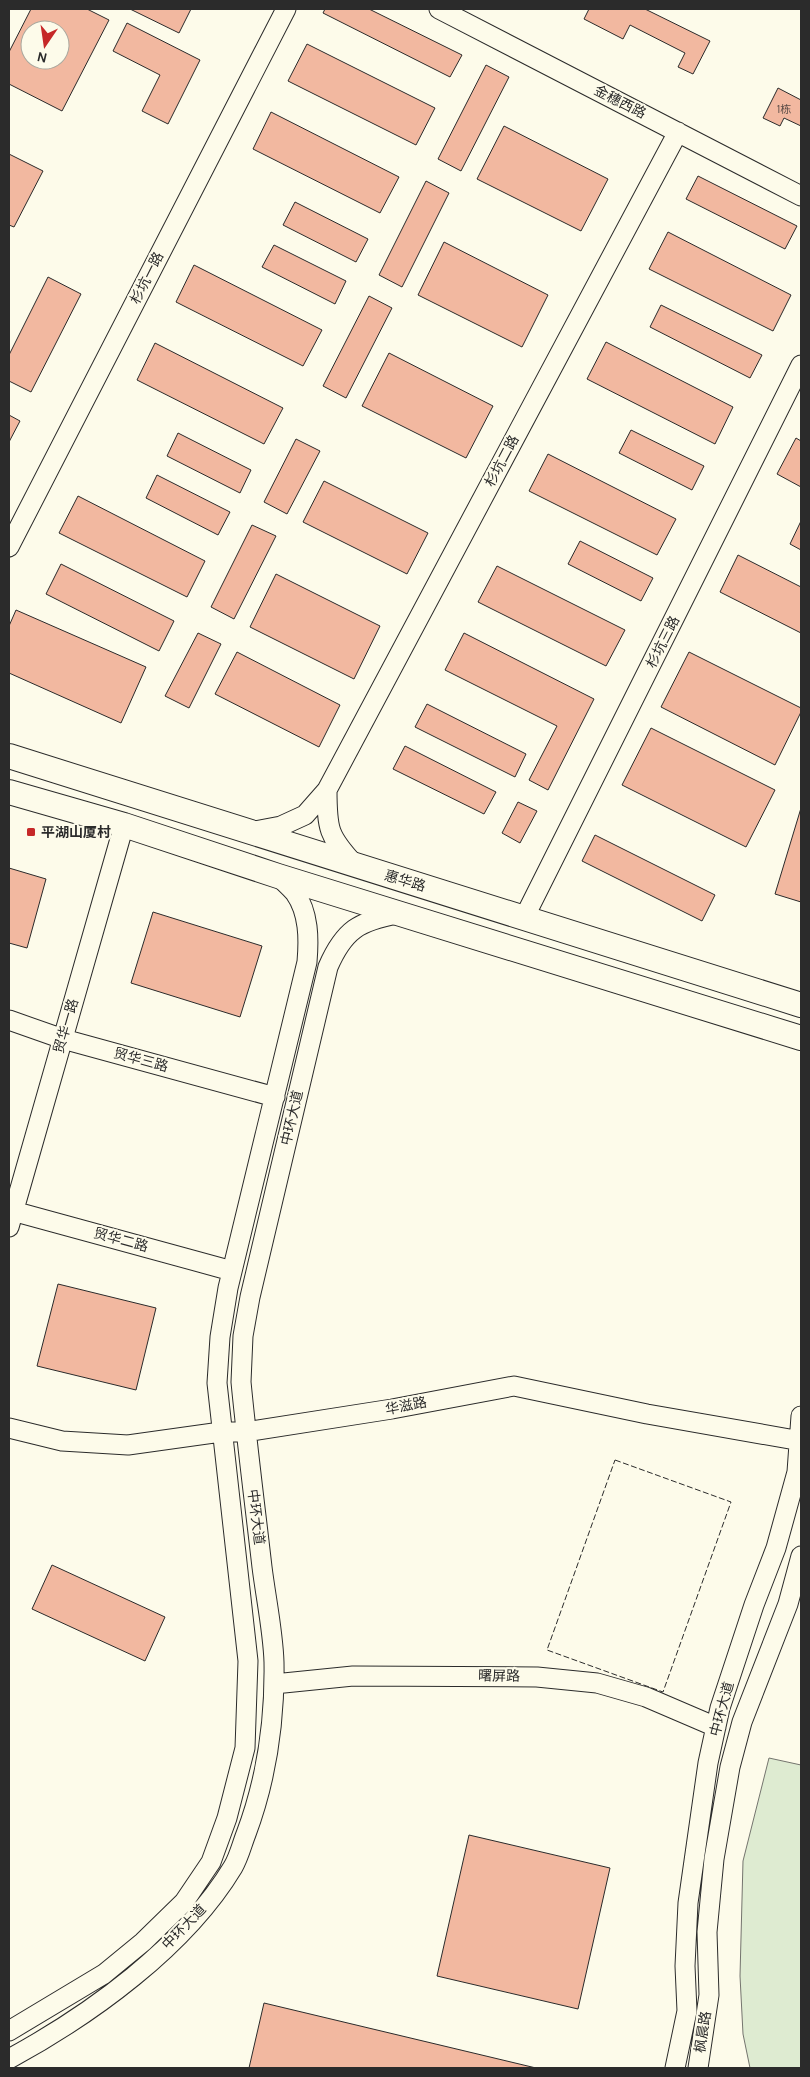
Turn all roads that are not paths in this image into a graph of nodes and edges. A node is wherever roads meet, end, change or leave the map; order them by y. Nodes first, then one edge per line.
1 (286, 9) edge
2 (439, 9) edge
3 (678, 132) junction
4 (801, 196) edge
5 (801, 366) edge
6 (9, 547) edge
7 (9, 756) edge
8 (327, 790) junction
9 (9, 792) edge
10 (124, 825) junction
11 (250, 832) junction
12 (355, 865) junction
13 (278, 876) junction
14 (399, 914) junction
15 (524, 918) junction
16 (801, 1005) edge
17 (9, 1020) edge
18 (801, 1038) edge
19 (63, 1039) junction
20 (275, 1097) junction
21 (10, 1216) edge
22 (232, 1271) junction
23 (801, 1416) edge
24 (9, 1428) edge
25 (221, 1432) junction
26 (246, 1432) junction
27 (800, 1441) edge
28 (801, 1556) edge
29 (274, 1684) junction
30 (716, 1727) junction
31 (709, 1995) joint
32 (687, 2011) joint
33 (17, 2027) edge
34 (9, 2059) edge
35 (676, 2068) edge
36 (698, 2068) edge

1 - 6 street, 杉坑一路
2 - 3 street, 金穗西路
3 - 4 street, 金穗西路
3 - 8 street, 杉坑二路
5 - 15 street, 杉坑三路
7 - 11 main road, 惠华路
8 - 11 street
8 - 12 street
9 - 10 main road
10 - 13 main road
10 - 19 street, 贸华一路
11 - 12 main road, 惠华路
12 - 15 main road, 惠华路
13 - 14 main road
13 - 20 street, 中环大道
14 - 18 main road
14 - 26 street, 中环大道
15 - 16 main road, 惠华路
17 - 19 street, 贸华三路
19 - 20 street, 贸华三路
19 - 21 street, 贸华一路
20 - 22 street, 中环大道
21 - 22 street, 贸华二路
22 - 25 street, 中环大道
23 - 27 street, 中环大道
24 - 25 street, 华滋路
25 - 26 street, 华滋路
25 - 33 street, 中环大道
26 - 27 street, 华滋路
26 - 29 street, 中环大道
27 - 30 street, 中环大道
28 - 31 street, 中环大道
29 - 30 street, 曙屏路
29 - 34 street, 中环大道
30 - 32 street, 中环大道
31 - 36 street, 枫晨路
32 - 35 street, 枫晨路

